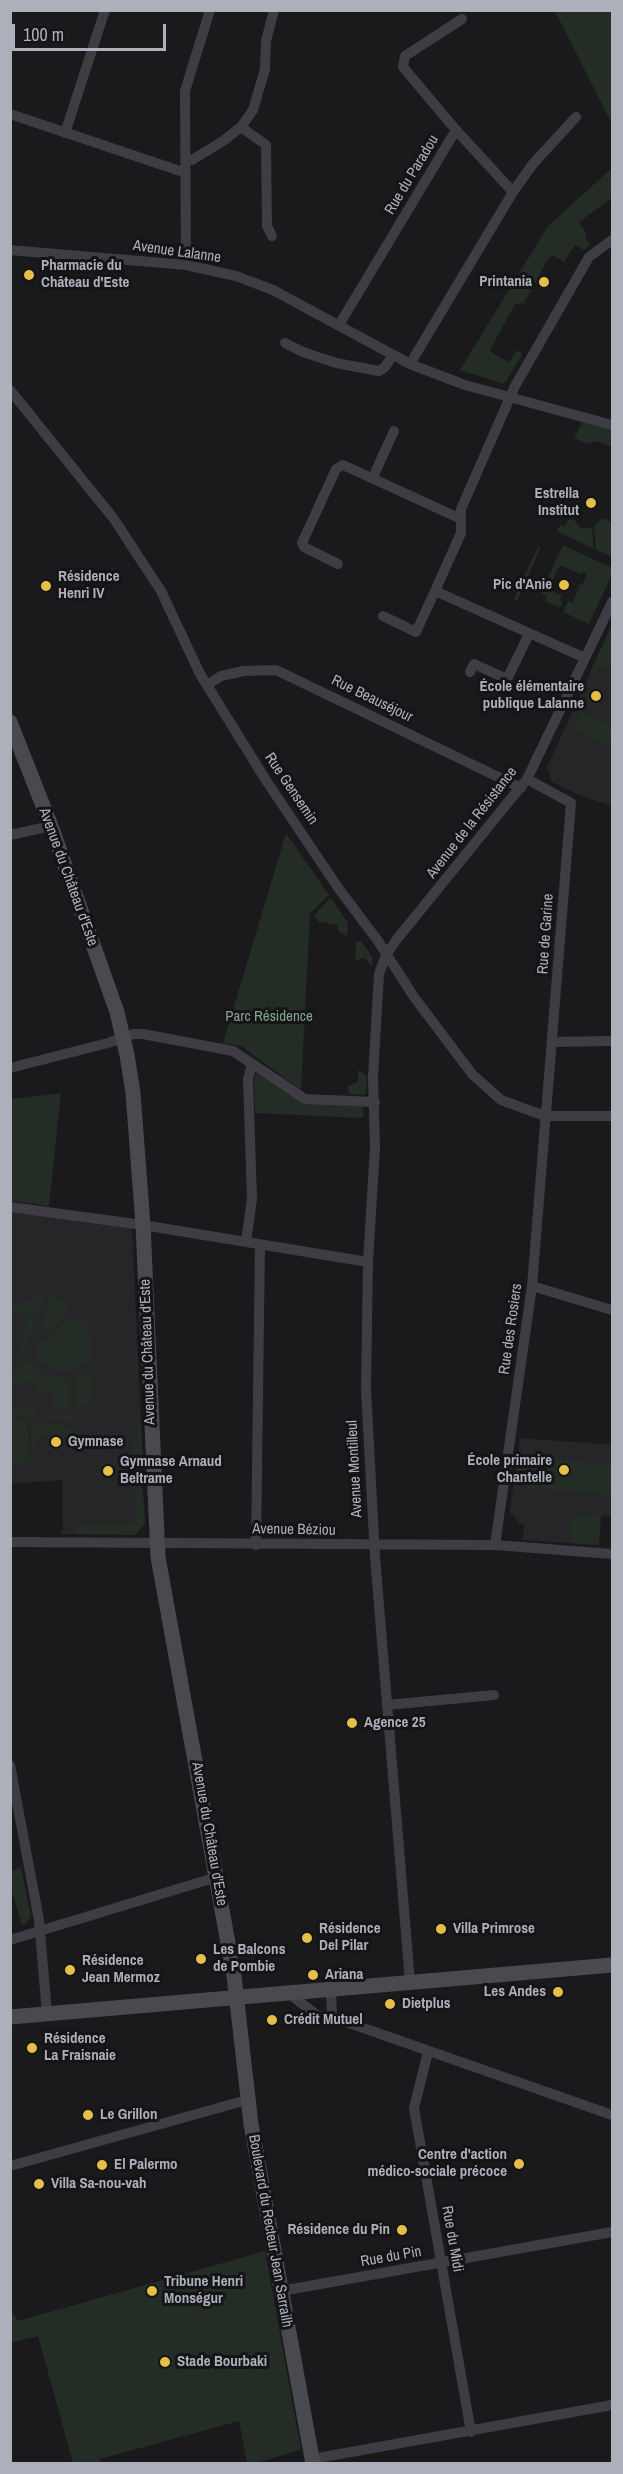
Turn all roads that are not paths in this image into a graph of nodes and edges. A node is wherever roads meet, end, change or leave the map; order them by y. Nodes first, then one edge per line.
1 (105, 10) edge
2 (210, 10) edge
3 (274, 10) edge
4 (462, 19) dead end
5 (10, 114) edge
6 (576, 117) dead end
7 (241, 127) junction
8 (456, 130) junction
9 (65, 133) junction
10 (186, 160) junction
11 (186, 173) junction
12 (513, 192) junction
13 (272, 236) dead end
14 (612, 240) edge
15 (10, 250) edge
16 (186, 265) junction
17 (339, 325) junction
18 (285, 343) dead end
19 (393, 355) junction
20 (410, 364) junction
21 (10, 390) edge
22 (509, 398) junction
23 (612, 425) edge
24 (394, 431) dead end
25 (373, 477) junction
26 (461, 519) junction
27 (338, 564) dead end
28 (435, 591) junction
29 (612, 602) edge
30 (383, 616) dead end
31 (529, 634) junction
32 (585, 658) junction
33 (470, 672) dead end
34 (207, 685) junction
35 (10, 722) edge
36 (524, 784) junction
37 (51, 826) junction
38 (10, 835) edge
39 (386, 955) junction
40 (123, 1038) junction
41 (612, 1041) edge
42 (552, 1042) junction
43 (252, 1064) junction
44 (10, 1068) edge
45 (375, 1102) junction
46 (545, 1116) junction
47 (612, 1116) edge
48 (10, 1207) edge
49 (143, 1225) junction
50 (246, 1241) junction
51 (260, 1244) junction
52 (368, 1262) junction
53 (532, 1286) junction
54 (612, 1310) edge
55 (10, 1542) edge
56 (157, 1544) junction
57 (256, 1545) junction
58 (374, 1545) junction
59 (495, 1545) junction
60 (612, 1554) edge
61 (494, 1695) dead end
62 (387, 1705) junction
63 (10, 1765) edge
64 (217, 1877) junction
65 (40, 1930) junction
66 (10, 1940) edge
67 (612, 1965) edge
68 (410, 1982) junction
69 (331, 1988) junction
70 (286, 1992) junction
71 (237, 1997) junction
72 (47, 2014) junction
73 (10, 2017) edge
74 (332, 2017) junction
75 (428, 2052) junction
76 (247, 2100) junction
77 (612, 2115) edge
78 (10, 2166) edge
79 (612, 2232) edge
80 (441, 2263) junction
81 (280, 2291) junction
82 (612, 2405) edge
83 (471, 2432) junction
84 (313, 2461) edge

1 - 9 street
2 - 10 street
3 - 7 street
4 - 8 street
5 - 9 street
6 - 12 street
7 - 10 street
7 - 13 street
8 - 12 street, Rue du Paradou
8 - 17 street, Rue du Paradou
9 - 11 street
10 - 11 street
11 - 16 street
12 - 20 street
14 - 22 street
15 - 16 street, Avenue Lalanne
16 - 17 street, Avenue Lalanne
17 - 19 street, Avenue Lalanne
18 - 19 street
19 - 20 street, Avenue Lalanne
20 - 22 street, Avenue Lalanne
21 - 34 street, Rue Gensemin
22 - 23 street, Avenue Lalanne
22 - 26 street
24 - 25 street
25 - 26 street
25 - 27 street
26 - 28 street
28 - 30 street
28 - 31 street
29 - 32 street, Avenue de la Résistance
31 - 32 street
31 - 33 street
32 - 36 street, Avenue de la Résistance
34 - 36 street, Rue Beauséjour
34 - 39 street, Rue Gensemin
35 - 37 street, Avenue du Château d'Este
36 - 39 street, Avenue de la Résistance
36 - 42 street, Rue de Garine
37 - 38 street
37 - 40 street, Avenue du Château d'Este
39 - 45 street, Avenue Montilleul
39 - 46 street, Rue Gensemin
40 - 43 street
40 - 44 street
40 - 49 street, Avenue du Château d'Este
41 - 42 street
42 - 46 street, Rue de Garine
43 - 45 street
43 - 50 street
45 - 52 street, Avenue Montilleul
46 - 47 street, Rue Gensemin
46 - 53 street, Rue des Rosiers
48 - 49 street
49 - 50 street
49 - 56 street, Avenue du Château d'Este
50 - 51 street
51 - 52 street
51 - 57 street
52 - 58 street, Avenue Montilleul
53 - 54 street
53 - 59 street, Rue des Rosiers
55 - 56 street, Avenue Béziou
56 - 57 street, Avenue Béziou
56 - 64 street, Avenue du Château d'Este
57 - 58 street, Avenue Béziou
58 - 59 street, Avenue Béziou
58 - 62 street, Avenue Montilleul
59 - 60 street, Avenue Béziou
61 - 62 street
62 - 68 street, Avenue Montilleul
63 - 65 street
64 - 65 street
64 - 71 street, Avenue du Château d'Este
65 - 66 street
65 - 72 street
67 - 68 street
68 - 69 street
69 - 70 street
69 - 74 street
70 - 71 street
70 - 74 street
71 - 72 street
71 - 76 street, Boulevard du Recteur Jean Sarrailh
72 - 73 street
74 - 75 street
75 - 77 street
75 - 80 street, Rue du Midi
76 - 78 street
76 - 81 street, Boulevard du Recteur Jean Sarrailh
79 - 80 street, Rue du Pin
80 - 81 street, Rue du Pin
80 - 83 street, Rue du Midi
81 - 84 street, Boulevard du Recteur Jean Sarrailh
82 - 83 street
83 - 84 street

